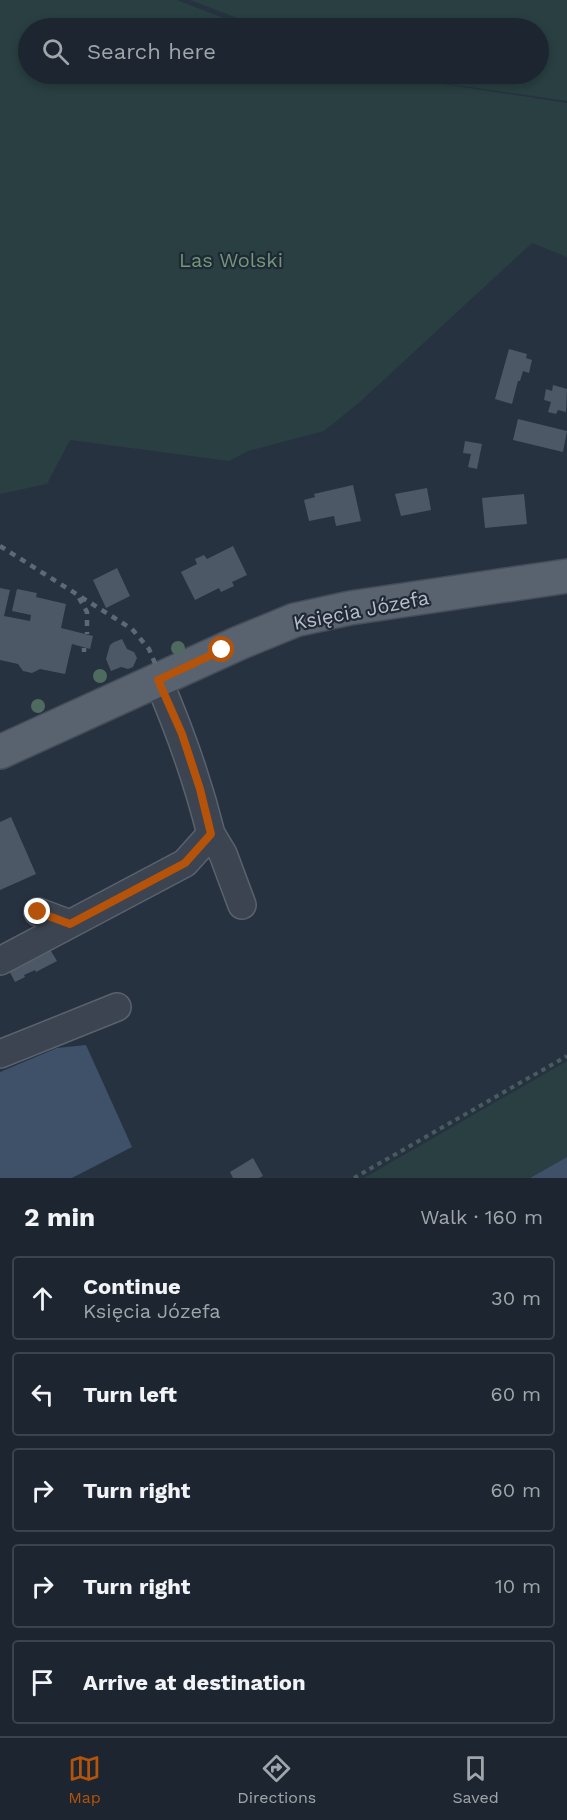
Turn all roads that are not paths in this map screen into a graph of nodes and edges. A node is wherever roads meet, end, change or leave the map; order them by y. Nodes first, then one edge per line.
1 (567, 576) edge
2 (158, 680) junction
3 (0, 752) edge
4 (211, 834) junction
5 (242, 905) dead end
6 (38, 912) dead end
7 (70, 924) junction
8 (0, 961) edge
9 (70, 1043) dead end
10 (0, 1054) edge

1 - 2 main road, Księcia Józefa
2 - 3 main road, Księcia Józefa
2 - 4 lane
4 - 5 lane
4 - 7 lane
6 - 7 lane
7 - 8 lane
9 - 10 lane

